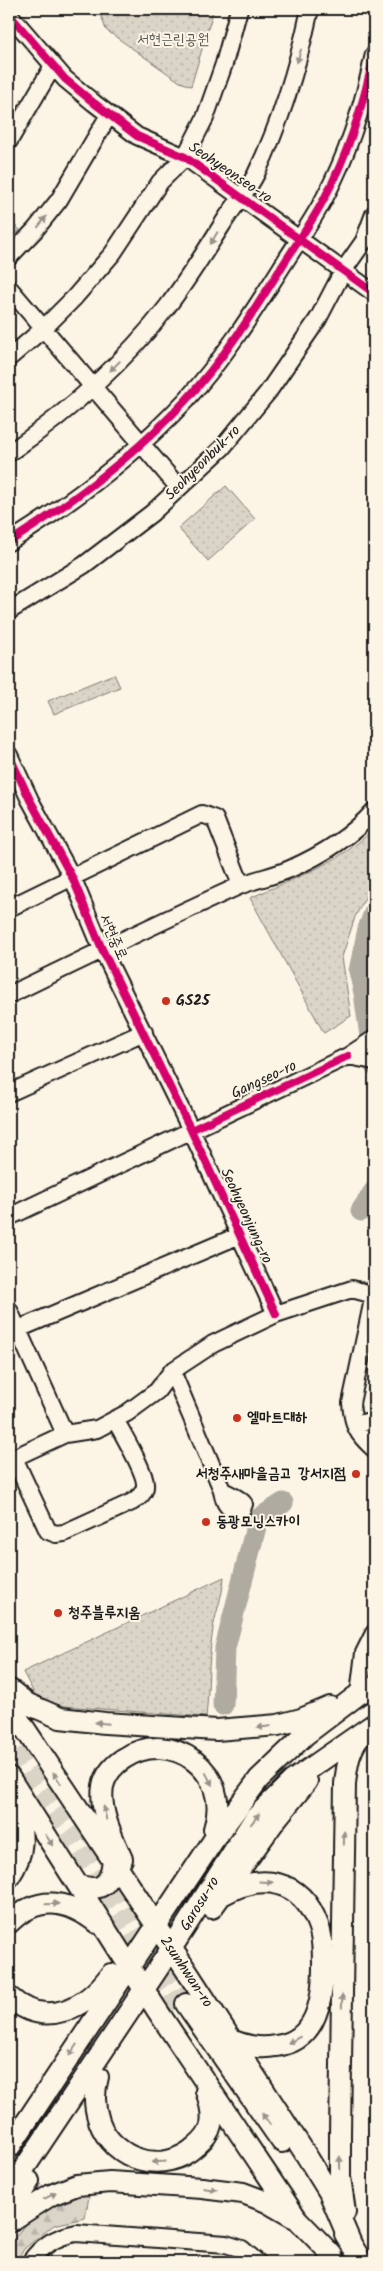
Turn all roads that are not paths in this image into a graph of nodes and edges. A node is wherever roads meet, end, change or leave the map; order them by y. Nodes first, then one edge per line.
1 (239, 9) edge
2 (310, 9) edge
3 (9, 14) edge
4 (374, 54) edge
5 (52, 66) junction
6 (109, 115) junction
7 (9, 141) edge
8 (184, 157) junction
9 (240, 197) junction
10 (374, 214) edge
11 (301, 238) junction
12 (9, 257) edge
13 (343, 271) junction
14 (9, 288) edge
15 (374, 292) edge
16 (43, 329) junction
17 (9, 358) edge
18 (93, 387) junction
19 (141, 444) junction
20 (9, 453) edge
21 (179, 488) junction
22 (9, 542) edge
23 (9, 611) edge
24 (9, 755) edge
25 (374, 811) edge
26 (73, 879) junction
27 (241, 885) junction
28 (9, 908) edge
29 (102, 949) junction
30 (9, 996) edge
31 (144, 1032) junction
32 (374, 1039) edge
33 (348, 1056) junction
34 (374, 1061) edge
35 (9, 1093) edge
36 (191, 1130) junction
37 (9, 1217) edge
38 (240, 1235) junction
39 (374, 1295) edge
40 (9, 1310) edge
41 (276, 1314) junction
42 (372, 1315) edge
43 (13, 1331) edge
44 (172, 1371) junction
45 (115, 1419) junction
46 (374, 1420) edge
47 (354, 1425) junction
48 (64, 1434) junction
49 (374, 1449) edge
50 (11, 1459) edge
51 (222, 1490) dead end
52 (374, 1633) edge
53 (369, 1688) edge
54 (9, 1689) edge
55 (9, 1705) edge
56 (371, 1726) edge
57 (339, 1747) junction
58 (11, 1781) edge
59 (214, 1829) junction
60 (112, 1862) junction
61 (9, 1877) edge
62 (78, 1885) junction
63 (220, 1896) junction
64 (150, 1917) junction
65 (9, 1923) edge
66 (107, 1930) junction
67 (175, 1954) junction
68 (127, 1962) junction
69 (104, 1983) junction
70 (148, 1994) junction
71 (9, 1997) edge
72 (93, 2021) junction
73 (113, 2036) junction
74 (231, 2040) junction
75 (191, 2060) junction
76 (98, 2076) junction
77 (9, 2148) edge
78 (9, 2191) edge
79 (9, 2212) edge
80 (297, 2219) junction
81 (9, 2222) edge
82 (357, 2254) edge
83 (334, 2259) edge
84 (30, 2262) edge
85 (257, 2262) edge

1 - 8 street
2 -> 9 street
3 - 5 street, Seohyeonseo-ro
4 - 11 street
5 - 6 street, Seohyeonseo-ro
5 - 7 street
6 - 8 street, Seohyeonseo-ro
12 -> 6 street
8 - 9 street, Seohyeonseo-ro
8 - 16 street
9 - 11 street, Seohyeonseo-ro
9 -> 18 street
10 - 13 street, Seohyeonbuk-ro
11 - 13 street, Seohyeonseo-ro
11 - 19 street
13 - 15 street, Seohyeonseo-ro
13 - 21 street, Seohyeonbuk-ro
14 - 16 street
16 - 17 street
16 - 18 street
18 - 19 street
18 - 20 street
19 - 21 street
19 - 22 street
21 - 23 street, Seohyeonbuk-ro
24 - 26 street, 서현중로
25 - 27 street
26 - 27 street
26 - 28 street
26 - 29 street, 서현중로
27 - 29 street
29 - 30 street
29 - 31 street, 서현중로
31 - 35 street
31 - 36 street, 서현중로
32 - 33 street, Gangseo-ro
33 - 34 street
33 - 36 street, Gangseo-ro
36 - 37 street, Gangseo-ro
36 - 38 street, Seohyeonjung-ro
38 - 41 street, Seohyeonjung-ro
38 - 43 street
39 - 41 street
39 - 42 street
40 - 43 street
41 - 44 street
42 - 47 street
43 - 48 street
44 - 45 street
44 - 51 street
45 - 48 street
45 - 50 street
46 - 47 street
47 - 49 street
48 - 50 street
52 - 53 street
53 -> 54 main road
53 - 59 main road
53 - 64 main road, Garosu-ro
60 -> 55 main road, 2sunhwan-ro
56 - 57 main road, Garosu-ro
82 -> 56 main road
57 - 63 main road
67 -> 57 main road, Garosu-ro
58 - 61 main road
58 -> 62 main road
59 - 64 main road
64 -> 59 main road
60 - 62 main road
60 - 64 main road, 2sunhwan-ro
62 - 66 main road
63 - 67 main road
63 -> 74 main road
64 - 67 main road, 2sunhwan-ro
64 - 68 main road, Garosu-ro
65 -> 66 main road
66 - 68 main road
67 - 70 main road, Garosu-ro
67 - 74 main road, 2sunhwan-ro
68 - 69 main road
68 - 70 main road, 2sunhwan-ro
68 - 72 main road, Garosu-ro
69 - 71 main road
69 - 72 main road
70 - 73 main road, Garosu-ro
70 - 75 main road, 2sunhwan-ro
70 - 76 main road, Garosu-ro
72 - 73 main road
72 -> 77 main road, Garosu-ro
73 - 78 main road, Garosu-ro
74 - 82 main road, 2sunhwan-ro
75 -> 76 main road
75 - 80 main road, 2sunhwan-ro
76 - 79 main road, Garosu-ro
81 -> 80 main road
80 - 83 main road, 2sunhwan-ro
82 -> 83 main road, 2sunhwan-ro
84 - 85 street

